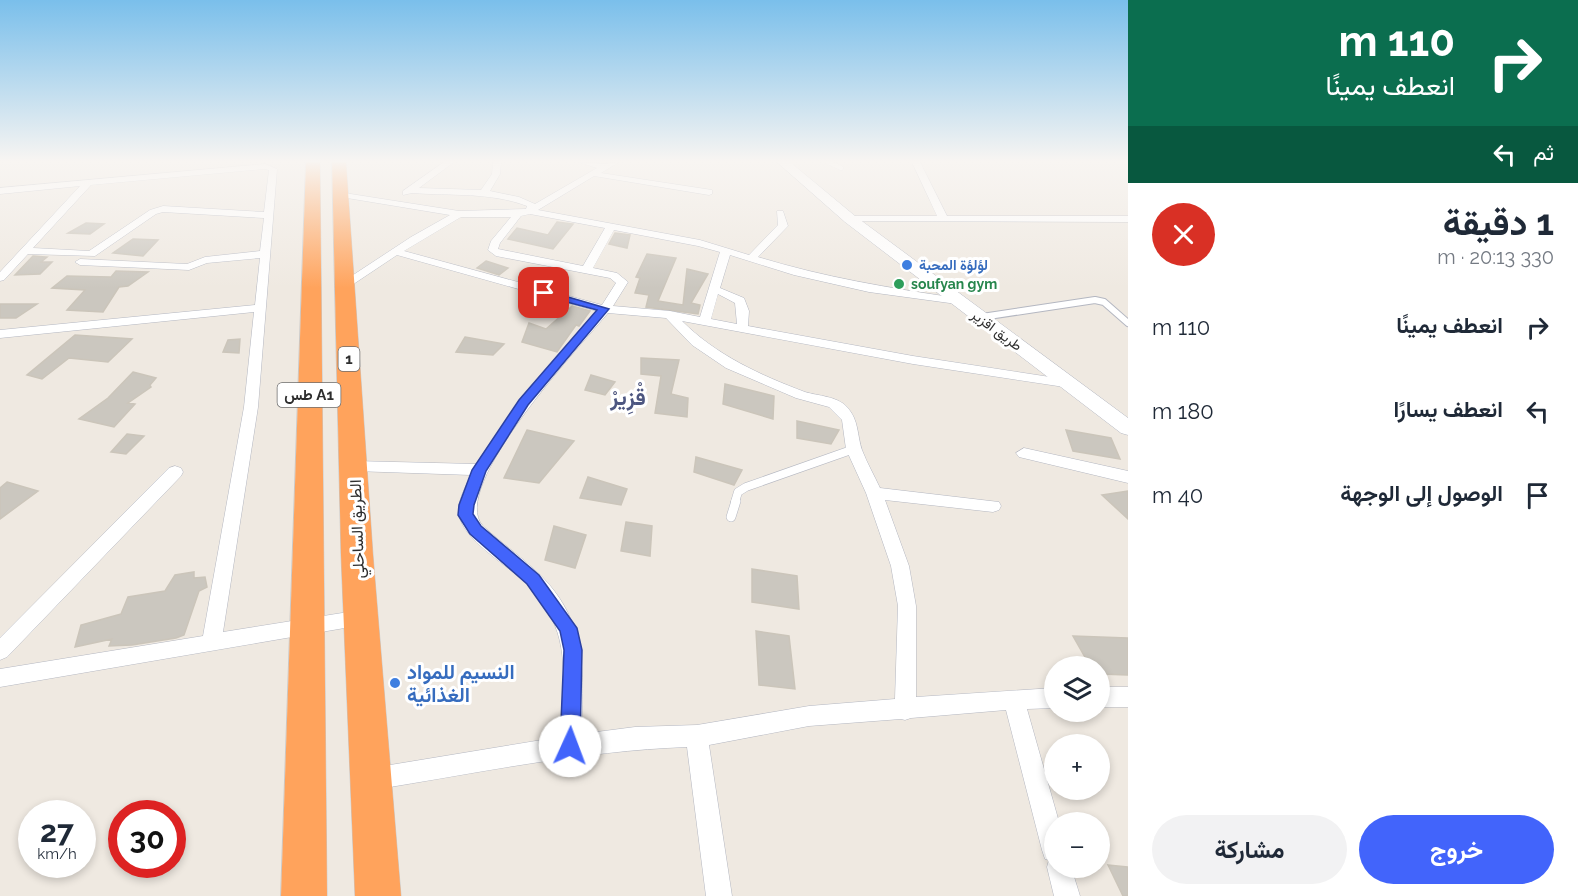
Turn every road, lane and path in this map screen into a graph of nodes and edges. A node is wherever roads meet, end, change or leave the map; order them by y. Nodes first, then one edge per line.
1 (69, 204) edge
2 (269, 204) edge
3 (312, 204) edge
4 (341, 204) edge
5 (400, 204) edge
6 (529, 204) edge
7 (541, 204) edge
8 (832, 204) edge
9 (936, 204) edge
10 (530, 211) junction
11 (780, 213) dead end
12 (459, 214) junction
13 (518, 214) junction
14 (268, 215) junction
15 (943, 218) junction
16 (850, 219) junction
17 (1128, 219) edge
18 (612, 225) junction
19 (726, 250) junction
20 (25, 251) junction
21 (396, 252) junction
22 (264, 254) junction
23 (751, 258) junction
24 (80, 262) dead end
25 (586, 270) junction
26 (0, 278) edge
27 (345, 285) junction
28 (713, 289) junction
29 (957, 301) junction
30 (260, 308) junction
31 (604, 309) junction
32 (670, 315) junction
33 (980, 318) junction
34 (704, 322) junction
35 (1128, 323) edge
36 (742, 329) junction
37 (0, 334) edge
38 (1071, 384) junction
39 (1128, 428) edge
40 (854, 449) junction
41 (1024, 453) dead end
42 (354, 466) junction
43 (479, 470) junction
44 (175, 472) dead end
45 (1128, 477) edge
46 (874, 494) junction
47 (993, 507) dead end
48 (732, 517) dead end
49 (361, 618) junction
50 (306, 627) junction
51 (211, 644) junction
52 (0, 651) edge
53 (0, 678) edge
54 (1110, 697) edge
55 (1128, 697) edge
56 (1044, 698) edge
57 (1014, 699) junction
58 (904, 710) junction
59 (697, 736) junction
60 (570, 746) junction
61 (372, 779) junction
62 (1044, 812) edge
63 (1062, 878) edge
64 (304, 896) edge
65 (378, 896) edge
66 (719, 896) edge
67 (1067, 896) edge

1 - 20 street
2 - 14 street
3 - 50 highway, طس A1
4 - 27 highway, الطريق الساحلي / 1
5 - 12 street
6 - 10 street
7 - 10 street
8 - 16 street, طريق اقزير
9 - 15 street
10 - 13 street
10 - 18 street
11 - 23 street
12 - 13 street
12 - 21 street
13 - 25 street
14 - 20 street
14 - 22 street
15 - 16 street
15 - 17 street
16 - 29 street, طريق اقزير
18 - 19 street
18 - 25 street
19 - 23 street
19 - 28 street
20 - 26 street
21 - 27 street
21 - 31 street
22 - 24 street
22 - 30 street
23 - 29 street
25 - 31 street
27 - 42 highway, الطريق الساحلي / 1
28 - 34 street
28 - 36 street
29 - 33 street, طريق اقزير
30 - 37 street
30 - 51 street
31 - 32 street
31 - 43 street
32 - 34 street
32 - 40 street
33 - 35 lane
33 - 38 street, طريق اقزير
34 - 36 street
36 - 38 street
38 - 39 street, طريق اقزير
40 - 46 street
40 - 48 lane
41 - 45 street
42 - 43 street
42 - 49 highway, الطريق الساحلي / 1
43 - 60 street
44 - 52 street
46 - 47 street
46 - 58 street
49 - 50 street
49 - 61 highway, الطريق الساحلي / 1
50 - 51 street
50 - 64 highway, طس A1
51 - 53 street
54 - 55 street
56 - 57 street
57 - 58 street
57 - 62 street
58 - 59 street
59 - 60 street
59 - 66 street
60 - 61 street
61 - 65 highway, الطريق الساحلي / 1
63 - 67 street

